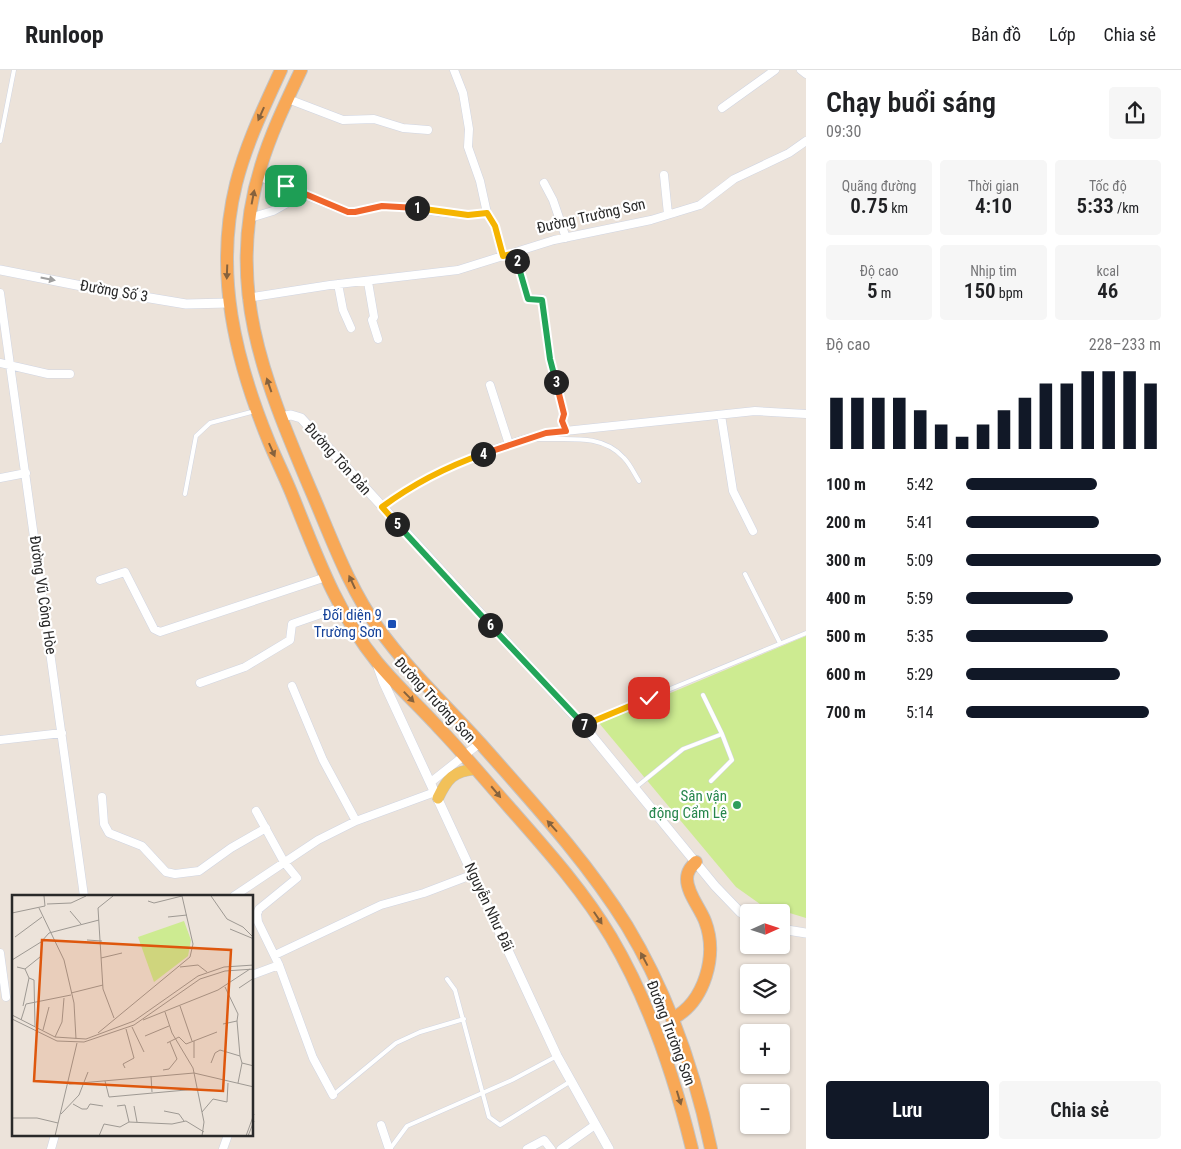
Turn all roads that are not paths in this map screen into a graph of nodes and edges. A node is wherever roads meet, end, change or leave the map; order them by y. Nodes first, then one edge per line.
1 (14, 70) edge
2 (281, 70) edge
3 (301, 70) edge
4 (454, 70) edge
5 (775, 70) edge
6 (801, 70) edge
7 (806, 74) edge
8 (288, 99) junction
9 (722, 108) dead end
10 (428, 130) dead end
11 (0, 141) edge
12 (806, 141) edge
13 (664, 175) dead end
14 (258, 176) junction
15 (544, 183) dead end
16 (305, 193) junction
17 (487, 213) junction
18 (668, 214) junction
19 (250, 218) junction
20 (566, 238) junction
21 (515, 253) junction
22 (503, 256) junction
23 (0, 270) edge
24 (368, 282) junction
25 (338, 284) junction
26 (0, 293) edge
27 (247, 298) junction
28 (228, 303) junction
29 (350, 328) dead end
30 (378, 339) dead end
31 (0, 363) edge
32 (10, 367) junction
33 (70, 374) dead end
34 (490, 385) dead end
35 (257, 410) junction
36 (721, 414) junction
37 (806, 414) edge
38 (280, 417) junction
39 (566, 431) junction
40 (527, 438) junction
41 (509, 444) junction
42 (26, 473) junction
43 (0, 478) edge
44 (639, 481) dead end
45 (185, 494) dead end
46 (382, 507) junction
47 (754, 531) dead end
48 (745, 574) dead end
49 (326, 577) junction
50 (100, 580) dead end
51 (341, 607) junction
52 (806, 633) edge
53 (780, 643) junction
54 (377, 662) junction
55 (200, 683) dead end
56 (292, 686) dead end
57 (703, 695) dead end
58 (583, 725) junction
59 (62, 733) junction
60 (722, 734) junction
61 (0, 740) edge
62 (480, 743) junction
63 (465, 755) junction
64 (476, 768) junction
65 (711, 781) dead end
66 (430, 782) junction
67 (635, 788) junction
68 (437, 795) junction
69 (102, 797) dead end
70 (256, 811) dead end
71 (356, 821) junction
72 (266, 828) junction
73 (284, 862) junction
74 (696, 862) junction
75 (474, 874) junction
76 (84, 895) edge
77 (235, 895) edge
78 (740, 912) edge
79 (790, 930) edge
80 (806, 933) edge
81 (0, 953) edge
82 (275, 955) junction
83 (280, 965) junction
84 (254, 974) edge
85 (447, 979) dead end
86 (7, 997) edge
87 (464, 1019) junction
88 (672, 1019) junction
89 (557, 1056) junction
90 (571, 1081) junction
91 (483, 1093) junction
92 (333, 1095) joint
93 (380, 1125) dead end
94 (595, 1125) junction
95 (54, 1136) edge
96 (228, 1136) edge
97 (51, 1149) edge
98 (223, 1149) edge
99 (390, 1149) edge
100 (527, 1149) edge
101 (551, 1149) edge
102 (561, 1149) edge
103 (609, 1149) edge
104 (692, 1149) edge
105 (711, 1149) edge

1 - 11 lane
2 -> 28 highway, Đường Trường Sơn
3 - 8 highway, Đường Trường Sơn
4 - 17 street
5 - 9 street
6 - 7 street
8 - 10 street
8 - 14 highway, Đường Trường Sơn
12 - 18 street, Đường Trường Sơn
13 - 18 street
14 - 16 street
19 -> 14 highway, Đường Trường Sơn
15 - 20 street
16 - 17 street
16 - 19 street
17 - 22 street
18 - 20 street, Đường Trường Sơn
19 - 27 highway, Đường Trường Sơn
20 - 21 street, Đường Trường Sơn
21 - 22 street, Đường Trường Sơn
21 - 39 street
22 - 24 street, Đường Trường Sơn
23 -> 28 street, Đường Số 3
24 - 25 street, Đường Trường Sơn
24 - 30 street
25 - 27 street, Đường Trường Sơn
25 - 29 street
26 - 32 street, Đường Vũ Công Hòe
38 -> 27 highway, Đường Trường Sơn
28 - 35 highway, Đường Trường Sơn
31 - 32 street
32 - 33 street
32 - 42 street, Đường Vũ Công Hòe
34 - 41 street
35 - 45 lane
35 -> 49 highway, Đường Trường Sơn
36 - 37 street
36 - 39 street
36 - 47 street
38 - 46 street, Đường Tôn Đản
62 -> 38 highway, Đường Trường Sơn
39 - 40 street
40 - 41 street
40 - 44 lane
41 - 46 street
42 - 43 street
42 - 59 street, Đường Vũ Công Hòe
46 - 58 street, Đường Tôn Đản
48 - 53 lane
49 - 50 street
49 - 51 highway, Đường Trường Sơn
51 - 54 highway, Đường Trường Sơn
51 - 55 street
52 - 53 lane
53 - 58 lane
54 -> 63 highway, Đường Trường Sơn
54 - 66 street, Nguyễn Như Đãi
56 - 71 street
57 - 60 lane
58 - 67 street, Đường Tôn Đản
59 - 61 street
59 - 76 street, Đường Vũ Công Hòe
60 - 65 lane
60 - 67 lane
62 - 63 street
88 -> 62 highway, Đường Trường Sơn
63 - 64 highway, Đường Trường Sơn
63 - 66 street
64 - 68 main road
64 -> 104 highway, Đường Trường Sơn
66 - 68 street, Nguyễn Như Đãi
67 - 74 street, Đường Tôn Đản
68 - 71 street
68 - 75 street, Nguyễn Như Đãi
69 - 72 street
70 - 72 street
71 - 73 street
72 - 73 street
73 - 77 street
73 - 82 street
74 - 78 street, Đường Tôn Đản
74 - 88 highway
75 - 82 street
75 - 89 street, Nguyễn Như Đãi
79 - 80 street
81 - 86 street
82 - 83 street
83 - 84 street
83 - 92 street
85 - 87 lane
87 - 91 lane
87 - 92 lane
88 - 105 highway, Đường Trường Sơn
89 - 90 street, Nguyễn Như Đãi
89 - 91 lane
90 - 91 lane
90 - 94 street, Nguyễn Như Đãi
91 - 99 lane
93 - 99 street
94 - 102 street
94 - 103 street, Nguyễn Như Đãi
95 - 97 street
96 - 98 street
100 - 101 street

